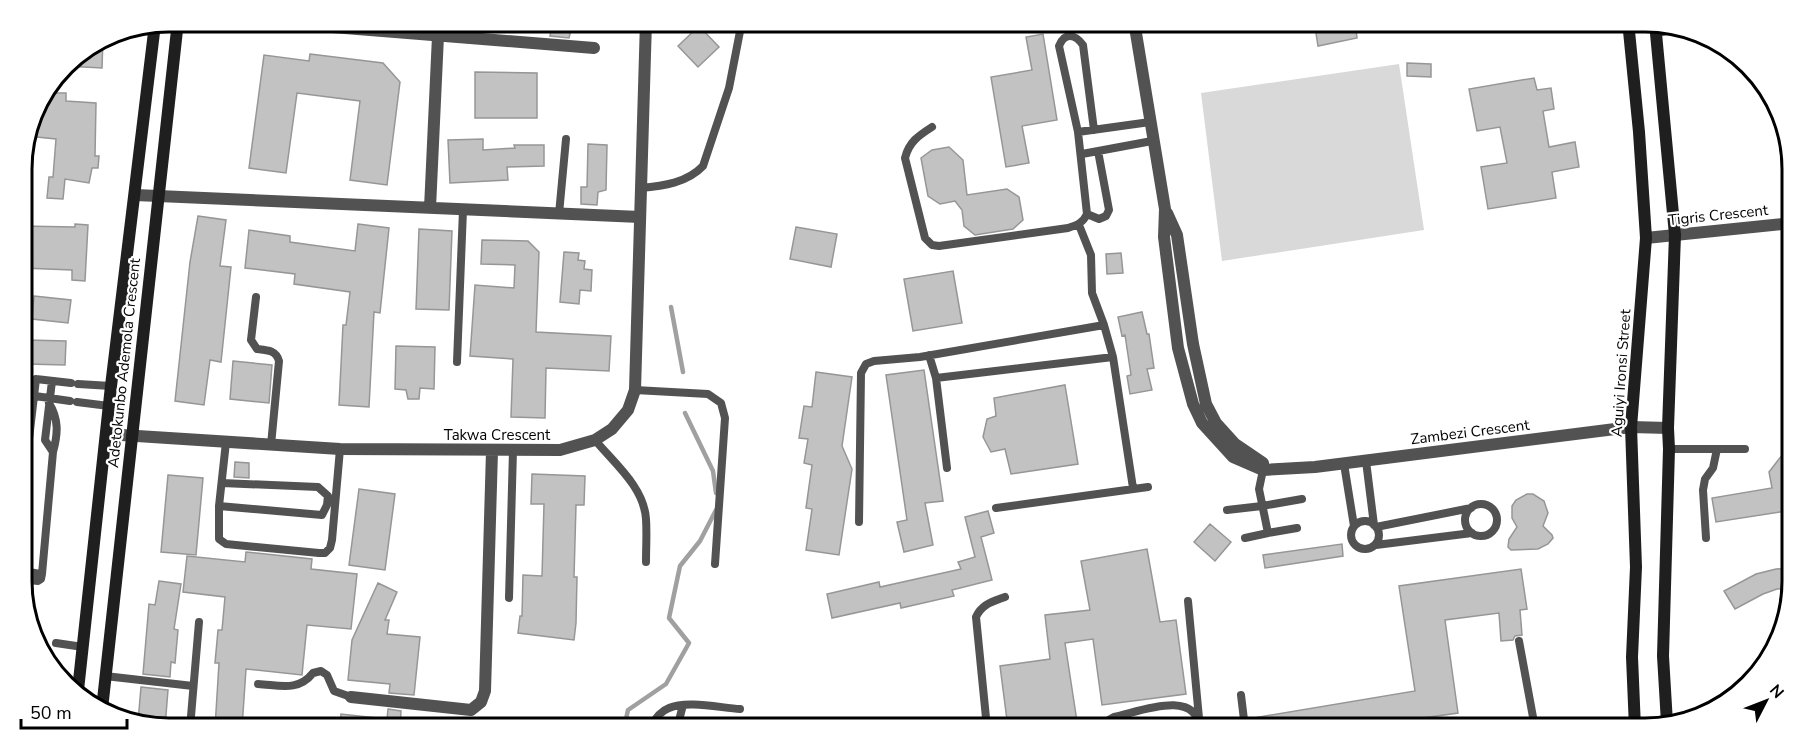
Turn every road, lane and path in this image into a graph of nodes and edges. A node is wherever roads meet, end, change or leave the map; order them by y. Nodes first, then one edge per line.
1 (177, 32) edge
2 (404, 32) edge
3 (646, 32) edge
4 (740, 32) edge
5 (1136, 32) edge
6 (1629, 32) edge
7 (1656, 32) edge
8 (153, 33) edge
9 (438, 36) junction
10 (594, 48) dead end
11 (1150, 122) junction
12 (932, 127) dead end
13 (1094, 130) junction
14 (1078, 132) junction
15 (566, 139) dead end
16 (1152, 141) junction
17 (1098, 151) junction
18 (1082, 154) junction
19 (640, 188) junction
20 (135, 195) junction
21 (157, 197) junction
22 (430, 208) junction
23 (1165, 209) junction
24 (463, 210) junction
25 (559, 214) junction
26 (1087, 214) junction
27 (640, 217) junction
28 (1782, 224) edge
29 (1079, 225) junction
30 (1675, 235) junction
31 (1646, 238) junction
32 (255, 297) dead end
33 (1104, 325) junction
34 (929, 355) junction
35 (1113, 357) junction
36 (457, 362) dead end
37 (936, 378) junction
38 (36, 380) junction
39 (32, 381) edge
40 (52, 381) junction
41 (111, 386) junction
42 (635, 390) junction
43 (32, 394) edge
44 (35, 396) junction
45 (50, 401) junction
46 (109, 406) junction
47 (32, 419) edge
48 (1631, 427) junction
49 (1668, 428) junction
50 (106, 434) junction
51 (132, 436) junction
52 (594, 440) junction
53 (226, 442) junction
54 (271, 445) junction
55 (1717, 448) junction
56 (340, 449) junction
57 (1669, 449) junction
58 (1745, 449) dead end
59 (513, 450) junction
60 (492, 451) junction
61 (1366, 461) junction
62 (1344, 464) junction
63 (947, 468) dead end
64 (1276, 469) junction
65 (1263, 470) junction
66 (222, 483) junction
67 (1148, 487) dead end
68 (1133, 488) junction
69 (1302, 499) dead end
70 (219, 506) junction
71 (1262, 506) junction
72 (996, 508) dead end
73 (1471, 508) junction
74 (1227, 510) dead end
75 (859, 522) dead end
76 (1354, 526) junction
77 (1375, 526) junction
78 (1298, 528) dead end
79 (1472, 532) junction
80 (1268, 533) junction
81 (1245, 538) dead end
82 (1706, 538) dead end
83 (1376, 544) junction
84 (646, 562) dead end
85 (715, 564) dead end
86 (32, 573) edge
87 (42, 574) junction
88 (32, 580) edge
89 (1005, 597) dead end
90 (509, 598) dead end
91 (1188, 601) dead end
92 (199, 622) dead end
93 (1520, 641) dead end
94 (56, 643) dead end
95 (83, 647) junction
96 (105, 676) junction
97 (79, 684) edge
98 (258, 684) dead end
99 (193, 686) junction
100 (1241, 695) dead end
101 (351, 698) joint
102 (103, 700) edge
103 (683, 705) junction
104 (740, 709) dead end
105 (1666, 716) edge
106 (986, 717) edge
107 (1113, 717) edge
108 (1196, 717) edge
109 (1198, 717) edge
110 (1244, 717) edge
111 (1532, 717) edge
112 (1635, 717) edge
113 (191, 718) edge
114 (656, 718) edge
115 (680, 718) edge

1 - 21 main road, Adetokunbo Ademola Crescent
2 - 9 street
3 - 19 street, Takwa Crescent
4 - 19 lane
5 - 11 street, Zambezi Crescent
6 - 31 main road, Aguiyi Ironsi Street
7 - 30 main road
8 - 20 main road, Adetokunbo Ademola Crescent
9 - 10 street
9 - 22 street
11 - 13 lane
11 - 16 street, Zambezi Crescent
12 - 29 lane
13 - 14 lane
13 - 14 lane
14 - 18 lane
15 - 25 lane
16 - 17 lane
16 - 23 street, Zambezi Crescent
17 - 18 lane
17 - 26 lane
18 - 26 lane
19 - 27 street, Takwa Crescent
20 - 21 street
20 - 41 main road, Adetokunbo Ademola Crescent
21 - 22 street
21 - 51 main road, Adetokunbo Ademola Crescent
22 - 24 street
23 - 64 street, Zambezi Crescent
23 - 65 street, Zambezi Crescent
24 - 25 street
24 - 36 lane
25 - 27 street
26 - 29 lane
27 - 42 street, Takwa Crescent
28 - 30 street, Tigris Crescent
29 - 33 lane
30 - 31 street, Tigris Crescent
30 - 49 main road
31 - 48 main road, Aguiyi Ironsi Street
32 - 54 lane
33 - 34 lane
33 - 35 lane
34 - 37 lane
34 - 75 lane
35 - 37 lane
35 - 68 lane
37 - 63 lane
38 - 39 lane
38 - 40 lane
38 - 44 lane
40 - 41 lane
40 - 45 lane
41 - 46 main road, Adetokunbo Ademola Crescent
42 - 52 street, Takwa Crescent
42 - 85 lane
43 - 44 lane
44 - 45 lane
44 - 47 lane
45 - 46 lane
45 - 87 lane
46 - 50 main road, Adetokunbo Ademola Crescent
48 - 49 street, Zambezi Crescent
48 - 61 street, Zambezi Crescent
48 - 112 main road, Aguiyi Ironsi Street
49 - 57 main road
50 - 51 street, Takwa Crescent
50 - 95 main road, Adetokunbo Ademola Crescent
51 - 53 street, Takwa Crescent
51 - 96 main road, Adetokunbo Ademola Crescent
52 - 59 street, Takwa Crescent
52 - 84 lane
53 - 54 street, Takwa Crescent
53 - 66 lane
54 - 56 street, Takwa Crescent
55 - 57 lane
55 - 58 lane
55 - 82 lane
56 - 60 street, Takwa Crescent
56 - 70 lane
57 - 105 main road
59 - 60 street, Takwa Crescent
59 - 90 lane
60 - 101 street
61 - 62 street, Zambezi Crescent
61 - 77 lane
62 - 64 street, Zambezi Crescent
62 - 76 lane
64 - 65 street, Zambezi Crescent
65 - 71 lane
66 - 70 lane
66 - 70 lane
67 - 68 lane
68 - 72 lane
69 - 71 lane
71 - 74 lane
71 - 80 lane
73 - 77 lane
73 - 79 lane
73 - 79 lane
76 - 77 lane
76 - 83 lane
77 - 83 lane
78 - 80 lane
79 - 83 lane
80 - 81 lane
86 - 87 lane
87 - 88 lane
89 - 106 lane
91 - 109 lane
92 - 99 lane
93 - 111 lane
94 - 95 lane
95 - 97 main road, Adetokunbo Ademola Crescent
96 - 99 lane
96 - 102 main road, Adetokunbo Ademola Crescent
98 - 101 lane
99 - 113 lane
100 - 110 lane
103 - 104 lane
103 - 114 lane
103 - 115 lane
107 - 108 lane

